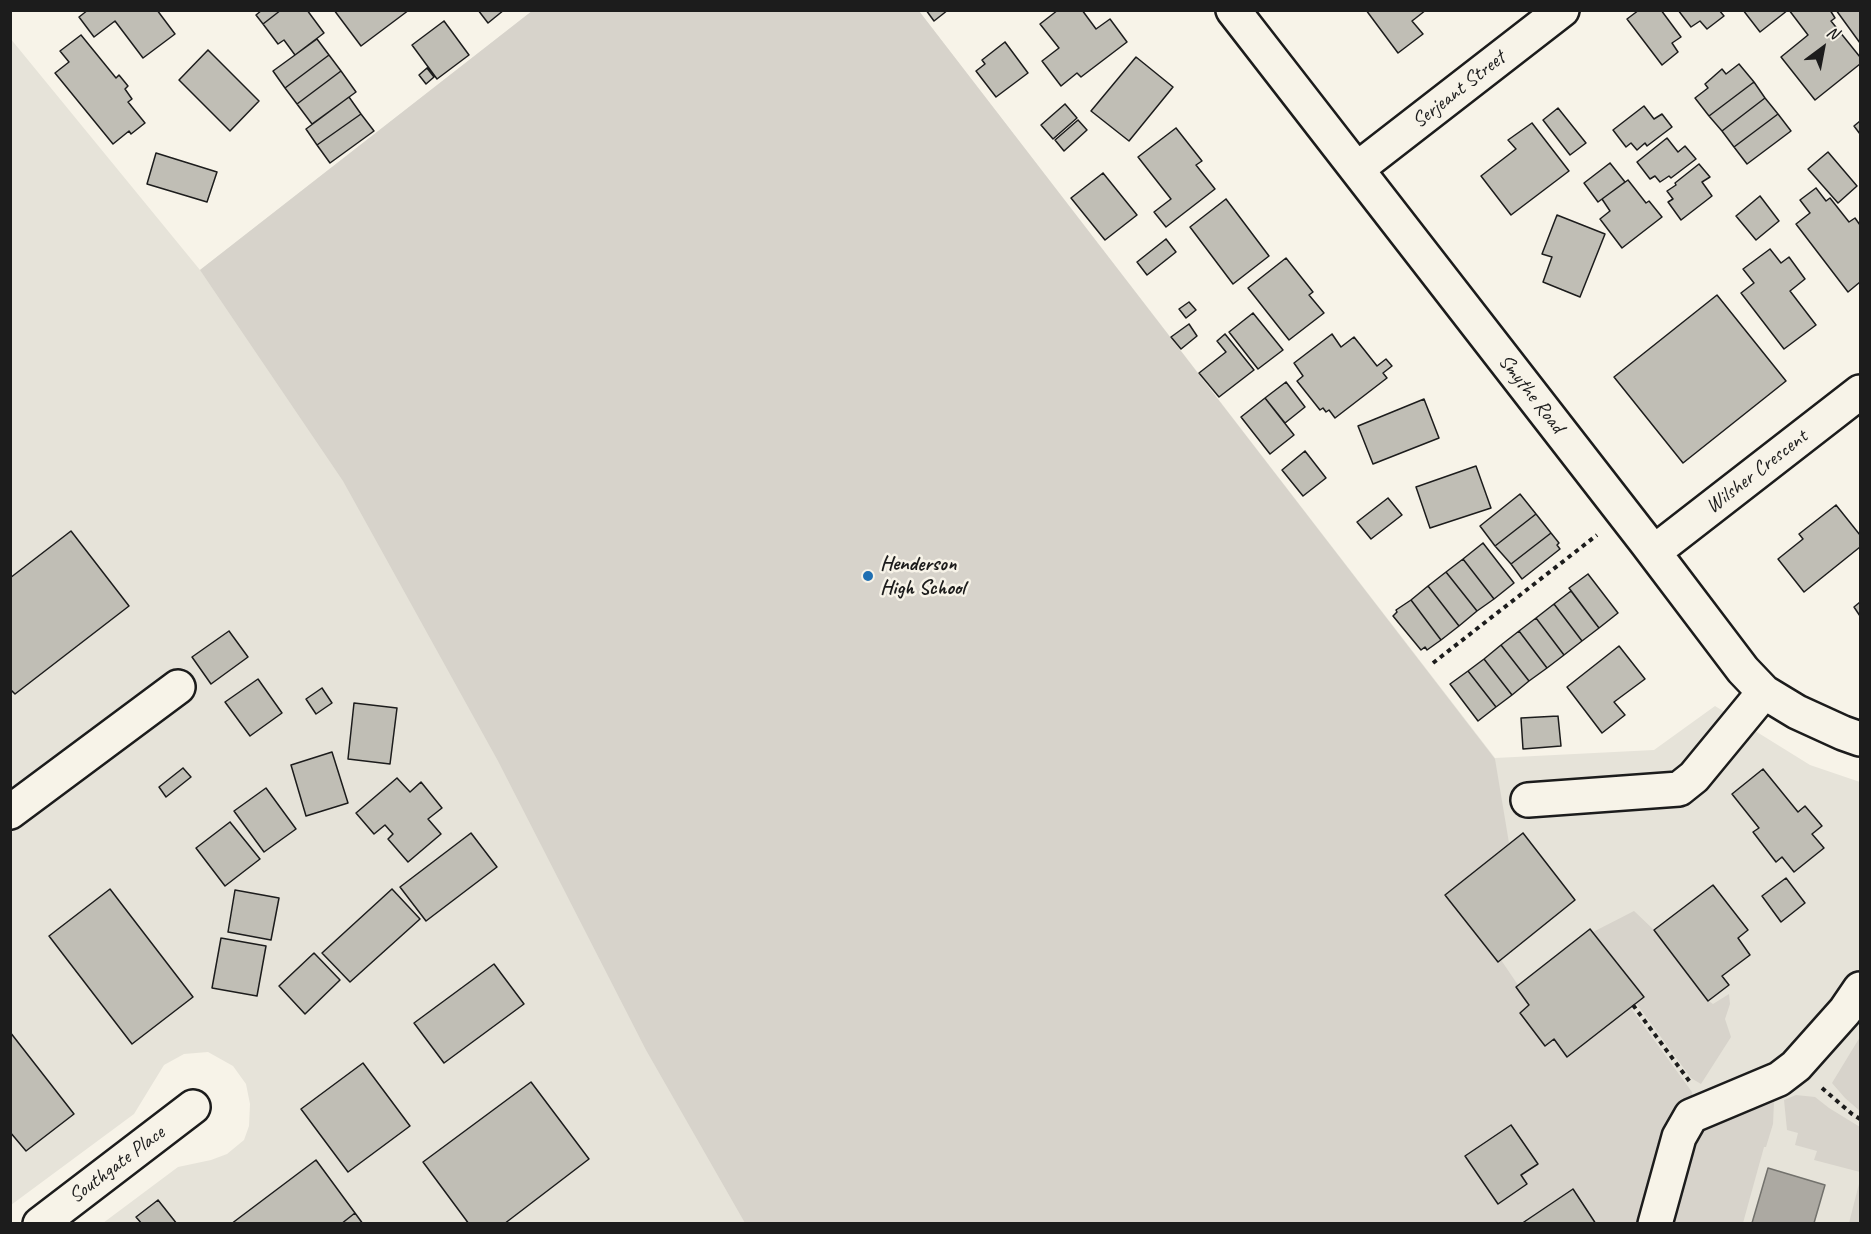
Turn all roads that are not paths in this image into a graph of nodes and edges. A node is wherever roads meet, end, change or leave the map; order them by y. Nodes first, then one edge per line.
1 (1233, 10) edge
2 (1562, 10) edge
3 (1357, 169) junction
4 (1860, 392) edge
5 (1654, 552) junction
6 (178, 687) dead end
7 (1764, 692) junction
8 (1860, 739) edge
9 (1528, 800) dead end
10 (10, 812) edge
11 (1860, 989) edge
12 (193, 1107) dead end
13 (40, 1224) edge
14 (1655, 1224) edge

1 - 3 street, Smythe Road
2 - 3 street, Serjeant Street
3 - 5 street, Smythe Road
4 - 5 street, Wilsher Crescent
5 - 7 street, Smythe Road
6 - 10 street
7 - 8 street, Smythe Road
7 - 9 street
11 - 14 street
12 - 13 street, Southgate Place

